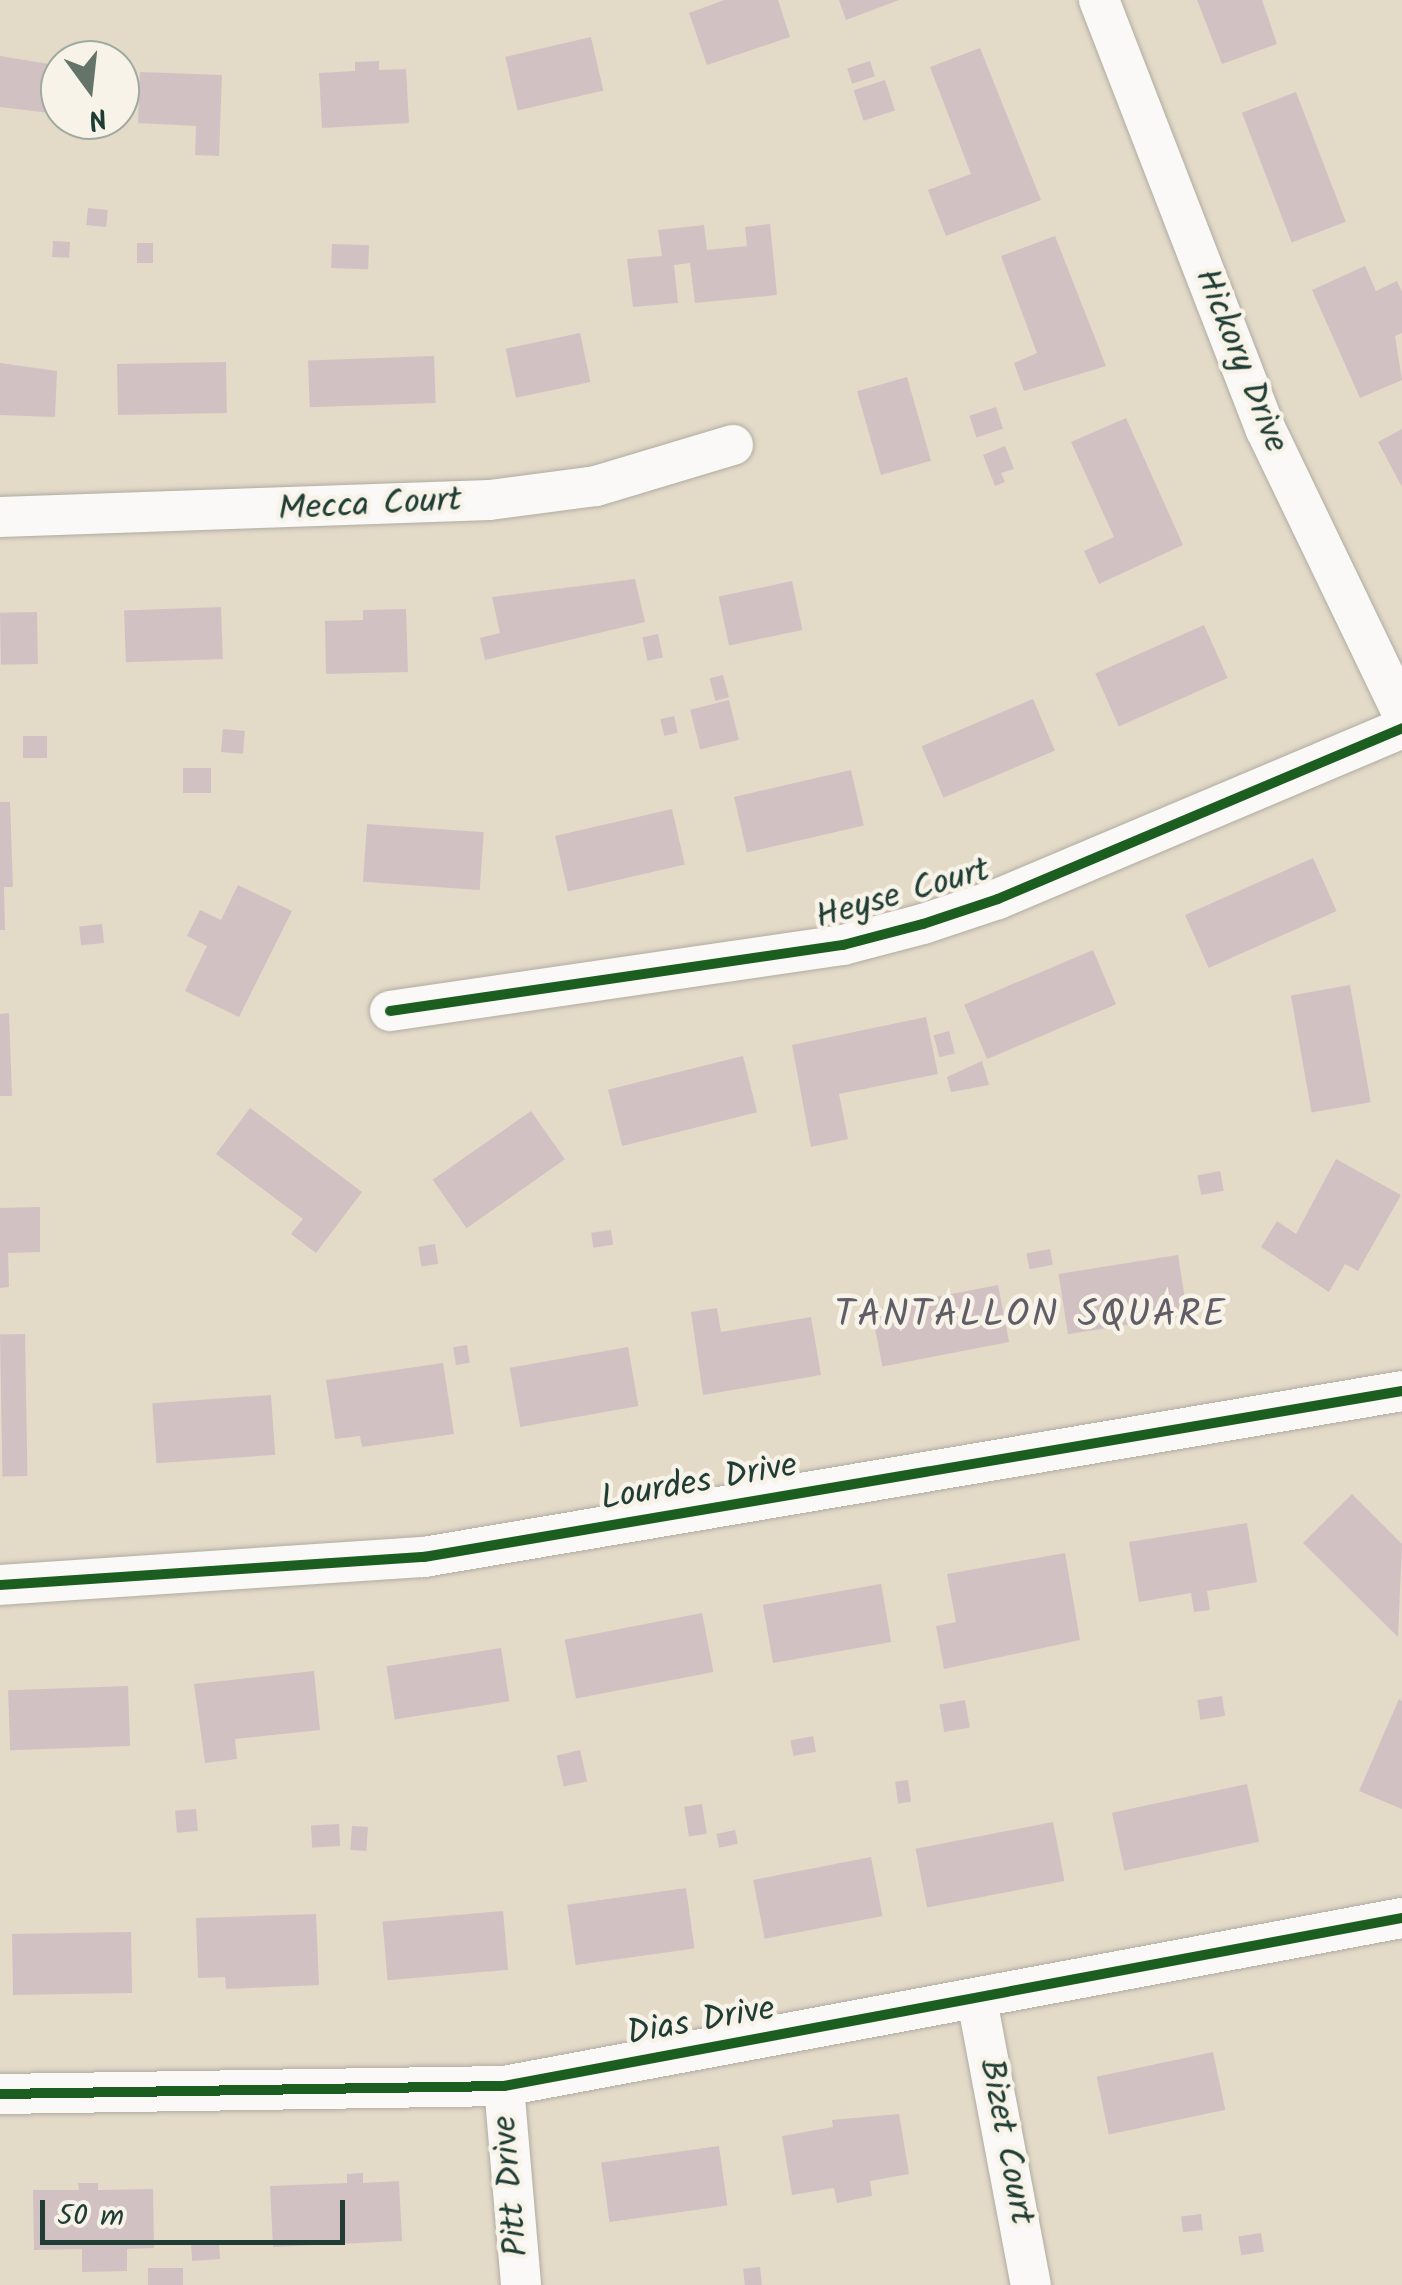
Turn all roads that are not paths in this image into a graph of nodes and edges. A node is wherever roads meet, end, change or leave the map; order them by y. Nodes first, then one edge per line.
1 (1099, 0) edge
2 (733, 445) dead end
3 (0, 517) edge
4 (1402, 712) edge
5 (1402, 728) edge
6 (390, 1010) dead end
7 (1402, 1391) edge
8 (0, 1586) edge
9 (1402, 1918) edge
10 (977, 2000) junction
11 (504, 2086) junction
12 (0, 2094) edge
13 (521, 2285) edge
14 (1031, 2285) edge

1 - 4 street, Hickory Drive
2 - 3 street, Mecca Court
5 - 6 street, Heyse Court
7 - 8 street, Lourdes Drive
9 - 10 street, Dias Drive
10 - 11 street, Dias Drive
10 - 14 street, Bizet Court
11 - 12 street, Dias Drive
11 - 13 street, Pitt Drive

